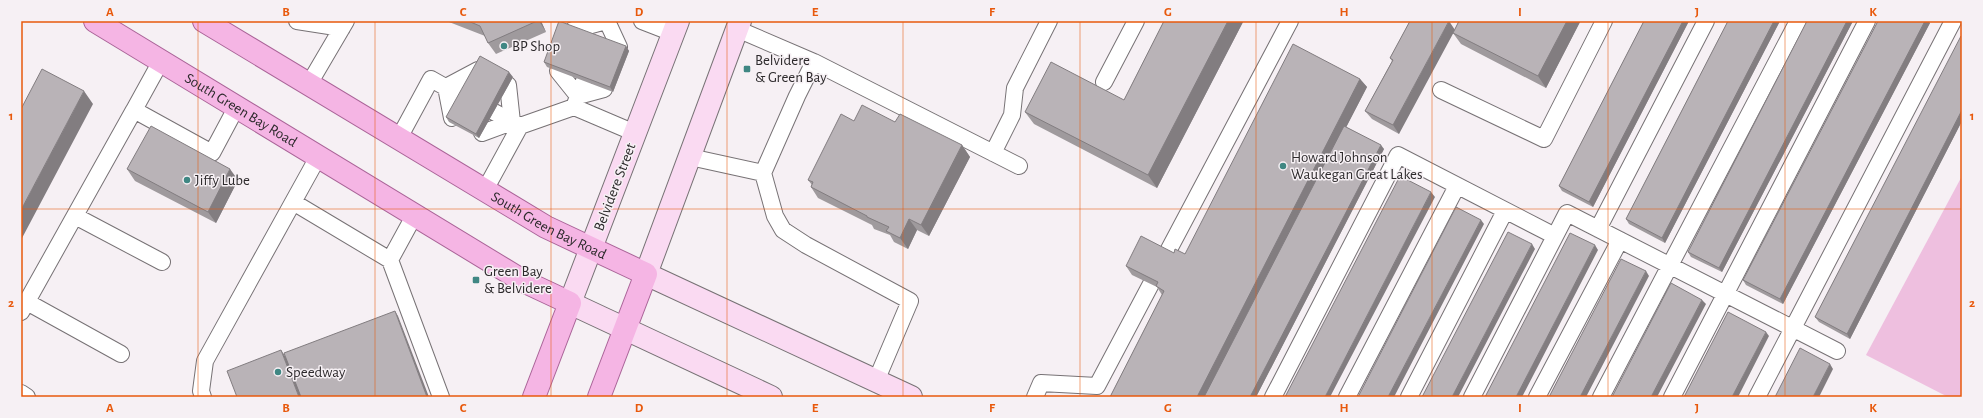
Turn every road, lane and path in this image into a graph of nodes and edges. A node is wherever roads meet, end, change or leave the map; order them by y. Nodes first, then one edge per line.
1 (95, 21) edge
2 (297, 21) edge
3 (607, 21) edge
4 (642, 21) edge
5 (1049, 21) edge
6 (1136, 21) edge
7 (1290, 21) edge
8 (1604, 21) edge
9 (1706, 21) edge
10 (1798, 21) edge
11 (1866, 21) edge
12 (1953, 21) edge
13 (1958, 21) edge
14 (210, 23) edge
15 (1962, 23) edge
16 (344, 24) edge
17 (738, 25) edge
18 (675, 27) edge
19 (574, 30) edge
20 (600, 40) edge
21 (620, 47) edge
22 (161, 61) junction
23 (814, 62) junction
24 (478, 70) edge
25 (558, 71) edge
26 (584, 81) edge
27 (1104, 82) dead end
28 (309, 84) junction
29 (508, 85) edge
30 (446, 87) junction
31 (604, 89) edge
32 (1441, 90) dead end
33 (463, 97) edge
34 (576, 102) junction
35 (236, 108) junction
36 (134, 110) junction
37 (494, 112) dead end
38 (452, 118) edge
39 (516, 124) junction
40 (635, 132) junction
41 (482, 133) edge
42 (399, 138) junction
43 (993, 153) junction
44 (690, 157) junction
45 (318, 158) junction
46 (1019, 166) dead end
47 (763, 173) junction
48 (1457, 186) junction
49 (485, 190) junction
50 (293, 202) junction
51 (1505, 211) junction
52 (75, 216) junction
53 (414, 216) junction
54 (1598, 229) junction
55 (1555, 236) junction
56 (1620, 240) junction
57 (592, 248) junction
58 (1166, 255) edge
59 (390, 260) junction
60 (162, 262) dead end
61 (1670, 266) junction
62 (646, 274) junction
63 (1151, 284) edge
64 (1726, 294) junction
65 (570, 303) junction
66 (24, 307) edge
67 (1792, 328) junction
68 (625, 329) junction
69 (1837, 351) dead end
70 (121, 354) dead end
71 (876, 381) junction
72 (1038, 390) edge
73 (21, 393) edge
74 (28, 397) edge
75 (203, 397) edge
76 (442, 397) edge
77 (534, 397) edge
78 (599, 397) edge
79 (771, 397) edge
80 (911, 397) edge
81 (1273, 397) edge
82 (1347, 397) edge
83 (1409, 397) edge
84 (1472, 397) edge
85 (1537, 397) edge
86 (1601, 397) edge
87 (1672, 397) edge
88 (1757, 397) edge

1 - 22 main road, South Green Bay Road
2 - 16 lane
3 - 19 lane
3 - 20 lane
3 - 21 lane
4 - 18 lane
5 - 43 lane
6 - 27 lane
7 - 58 lane
8 - 32 lane
9 - 54 lane
10 - 61 lane
11 - 64 lane
12 - 67 lane
13 - 15 lane
14 - 28 main road, South Green Bay Road
16 - 28 lane
17 - 23 lane
17 - 44 main road
18 - 40 main road, Belvidere Street
22 - 35 main road, South Green Bay Road
22 - 36 lane
23 - 43 lane
23 - 47 lane
24 - 30 lane
25 - 34 lane
26 - 34 lane
28 - 42 main road, South Green Bay Road
29 - 39 lane
30 - 33 lane
30 - 38 lane
30 - 42 lane
31 - 34 lane
34 - 39 lane
34 - 40 lane
35 - 36 lane
35 - 45 main road, South Green Bay Road
36 - 52 lane
37 - 39 lane
39 - 41 lane
39 - 49 lane
40 - 57 main road, Belvidere Street
42 - 49 main road, South Green Bay Road
43 - 46 lane
44 - 47 lane
44 - 62 main road
45 - 50 lane
45 - 53 main road, South Green Bay Road
47 - 71 lane
48 - 51 lane
48 - 81 lane
48 - 82 lane
49 - 57 main road, South Green Bay Road
50 - 59 lane
50 - 75 lane
51 - 55 lane
51 - 83 lane
52 - 60 lane
52 - 66 lane
53 - 59 lane
53 - 65 main road, South Green Bay Road
54 - 55 lane
54 - 56 lane
55 - 84 lane
56 - 61 lane
56 - 85 lane
57 - 62 main road, South Green Bay Road
57 - 65 main road, Belvidere Street
59 - 76 lane
61 - 64 lane
61 - 86 lane
62 - 68 main road
62 - 71 main road, South Green Bay Road
63 - 72 lane
64 - 67 lane
64 - 87 lane
65 - 68 main road, South Green Bay Road
65 - 77 main road, Belvidere Street
66 - 70 lane
67 - 69 lane
67 - 88 lane
68 - 78 main road
68 - 79 main road, South Green Bay Road
71 - 80 main road, South Green Bay Road
73 - 74 lane

